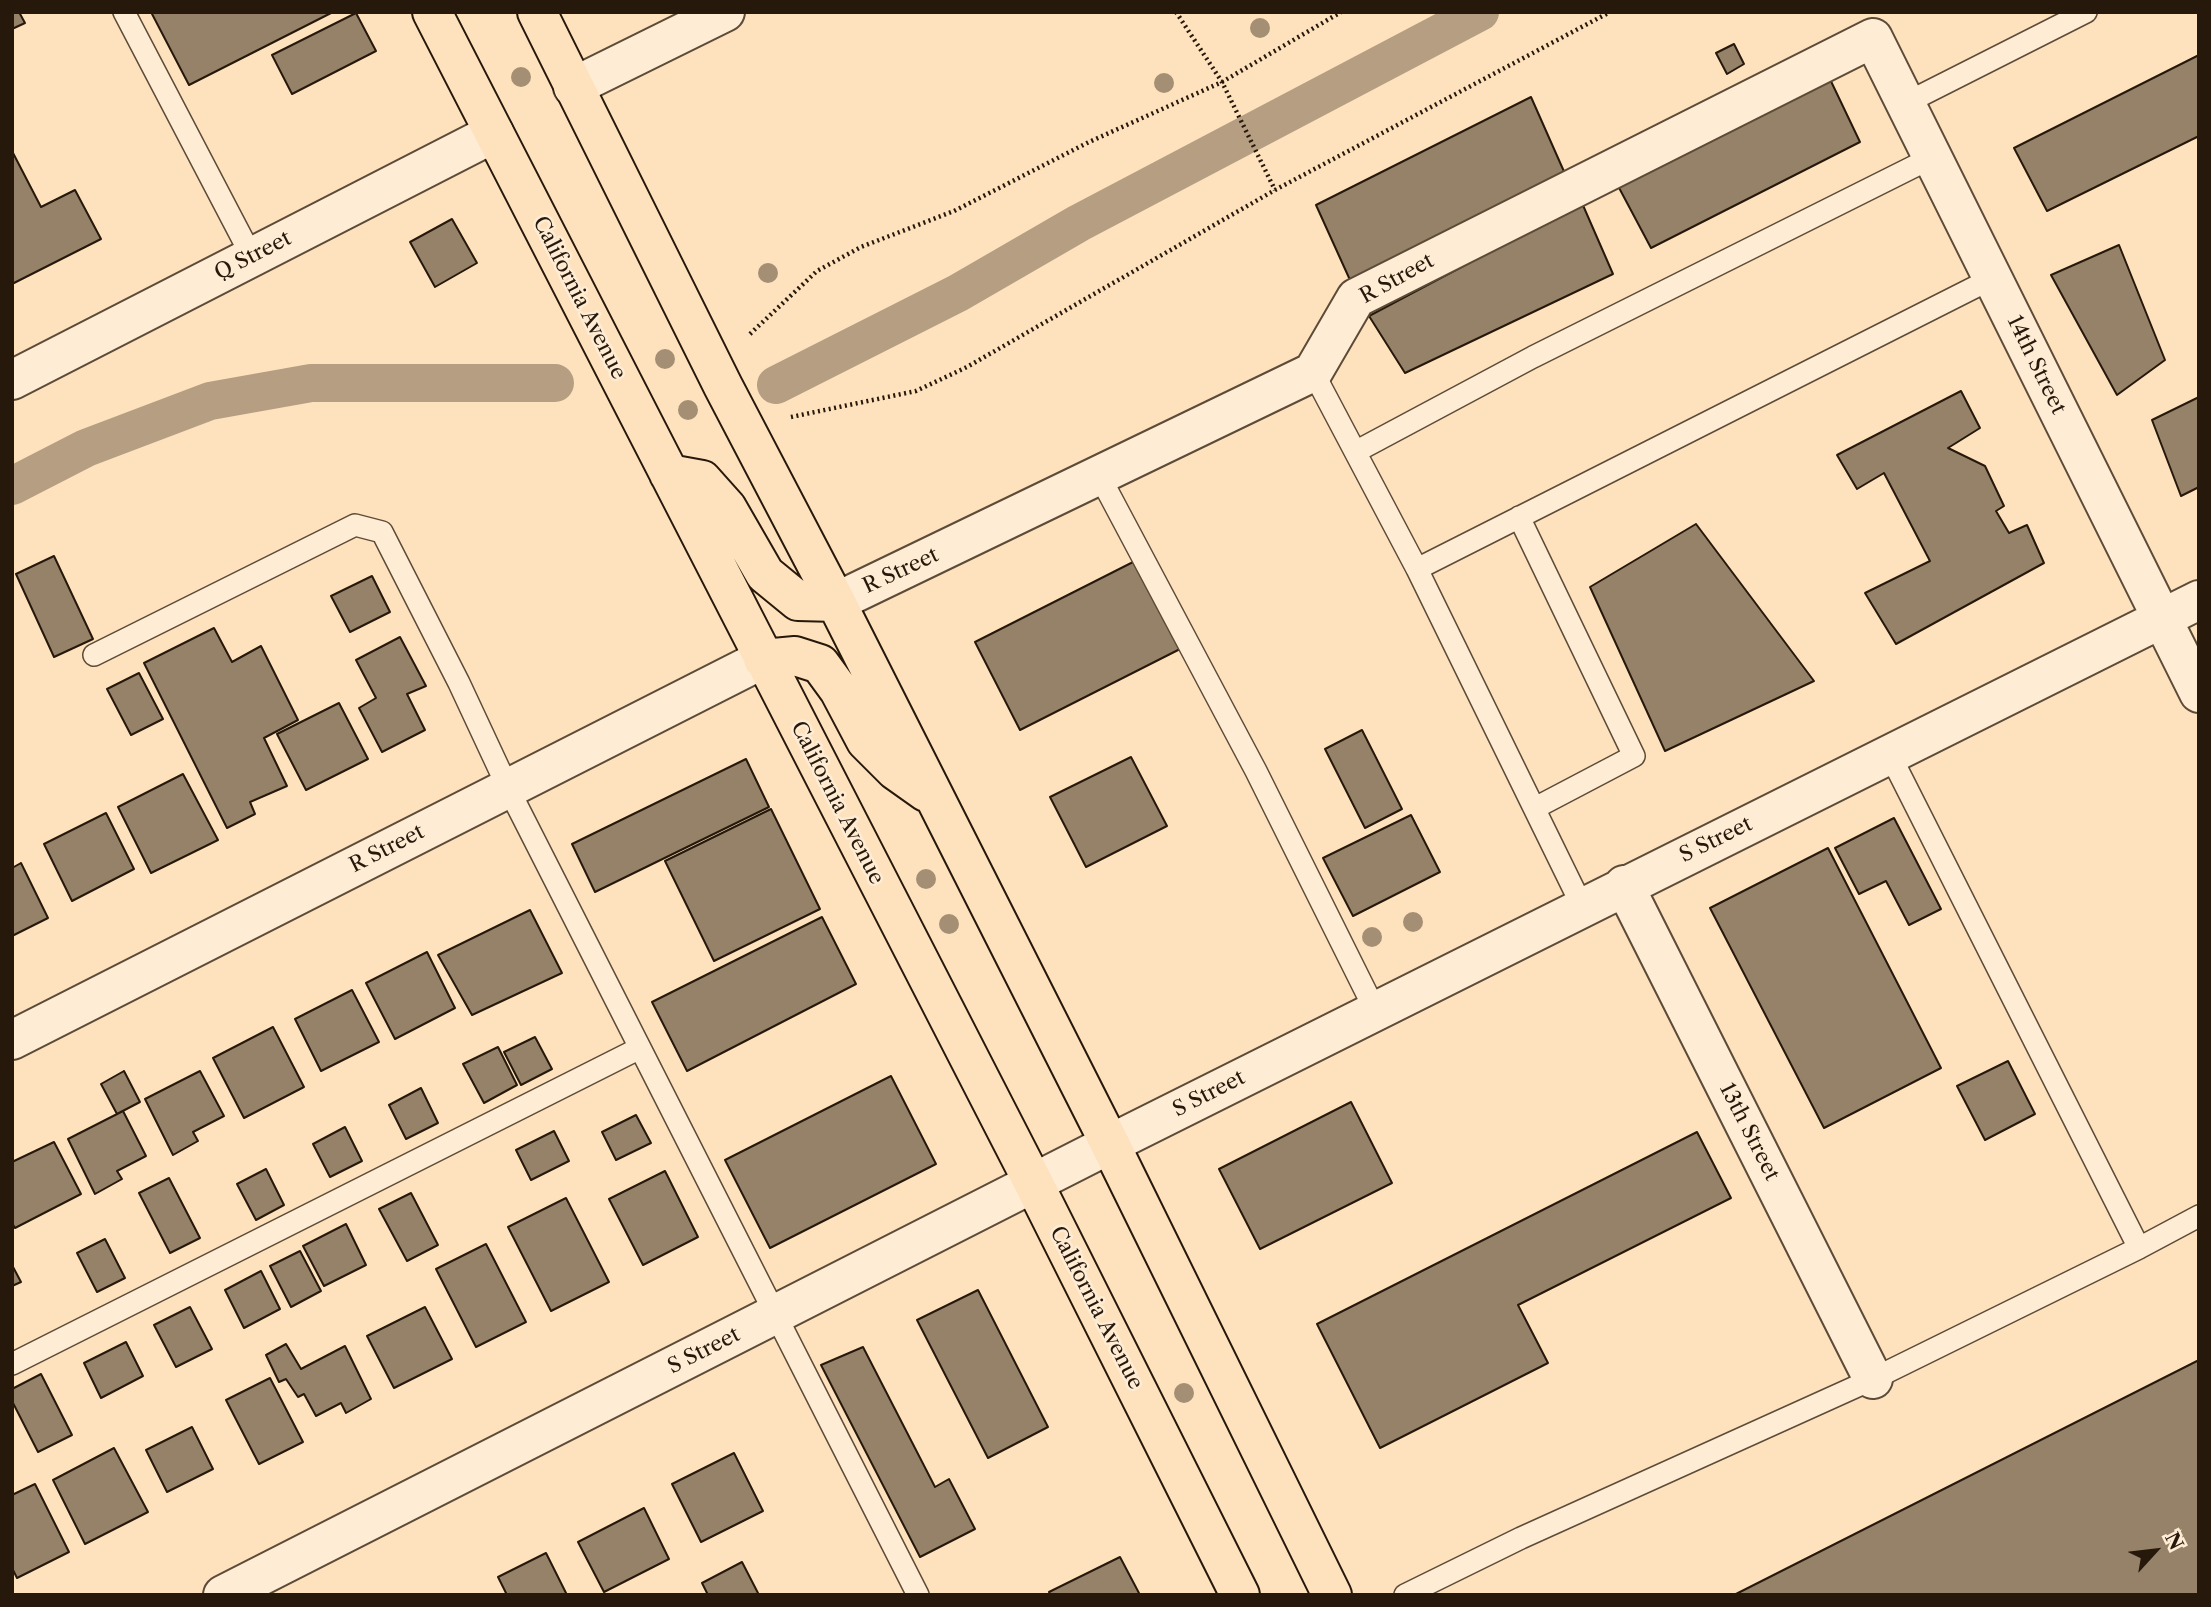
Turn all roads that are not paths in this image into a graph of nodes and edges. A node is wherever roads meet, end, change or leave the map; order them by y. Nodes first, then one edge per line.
1 (124, 12) edge
2 (432, 12) edge
3 (537, 12) edge
4 (725, 12) edge
5 (2086, 12) edge
6 (1873, 38) joint
7 (573, 87) junction
8 (1906, 103) junction
9 (494, 133) junction
10 (1933, 157) junction
11 (252, 257) junction
12 (1993, 278) junction
13 (1313, 372) junction
14 (12, 380) edge
15 (1357, 451) junction
16 (669, 474) junction
17 (1100, 477) junction
18 (1519, 517) junction
19 (1417, 569) junction
20 (2199, 600) edge
21 (836, 602) junction
22 (2162, 619) junction
23 (94, 655) dead end
24 (762, 659) junction
25 (2199, 693) edge
26 (1890, 755) junction
27 (508, 788) junction
28 (933, 797) junction
29 (1535, 808) junction
30 (1624, 885) junction
31 (1582, 906) junction
32 (1376, 1010) junction
33 (12, 1040) edge
34 (640, 1048) junction
35 (1110, 1144) junction
36 (1034, 1184) junction
37 (2199, 1216) edge
38 (2139, 1248) junction
39 (776, 1315) junction
40 (12, 1364) edge
41 (1873, 1379) junction
42 (223, 1595) edge
43 (918, 1595) edge
44 (1240, 1595) edge
45 (1332, 1595) edge
46 (1405, 1595) edge

1 - 11 lane
2 - 9 main road, California Avenue
3 - 7 main road
4 - 7 street
5 - 8 lane
6 - 8 street, 14th Street
6 - 13 street, R Street
7 - 21 main road
8 - 10 street, 14th Street
9 - 11 street, Q Street
9 - 16 main road, California Avenue
10 - 12 street, 14th Street
10 - 15 lane
11 - 14 street, Q Street
12 - 18 lane
12 - 22 street, 14th Street
13 - 15 lane
13 - 17 street, R Street
15 - 19 lane
16 - 21 main road
16 - 24 main road, California Avenue
17 - 21 street, R Street
17 - 32 lane
18 - 19 lane
18 - 29 lane
19 - 29 lane
20 - 22 street, S Street
21 - 28 main road
22 - 25 street, 14th Street
22 - 26 street, S Street
23 - 27 lane
24 - 27 street, R Street
24 - 28 main road
24 - 36 main road, California Avenue
26 - 30 street, S Street
26 - 38 lane
27 - 33 street, R Street
27 - 34 lane
28 - 35 main road
29 - 31 lane
30 - 31 street, S Street
30 - 41 street, 13th Street
31 - 32 street, S Street
32 - 35 street, S Street
34 - 39 lane
34 - 40 lane
35 - 36 street, S Street
35 - 45 main road
36 - 39 street, S Street
36 - 44 main road, California Avenue
37 - 38 lane
38 - 41 lane
39 - 42 street, S Street
39 - 43 lane
41 - 46 lane

